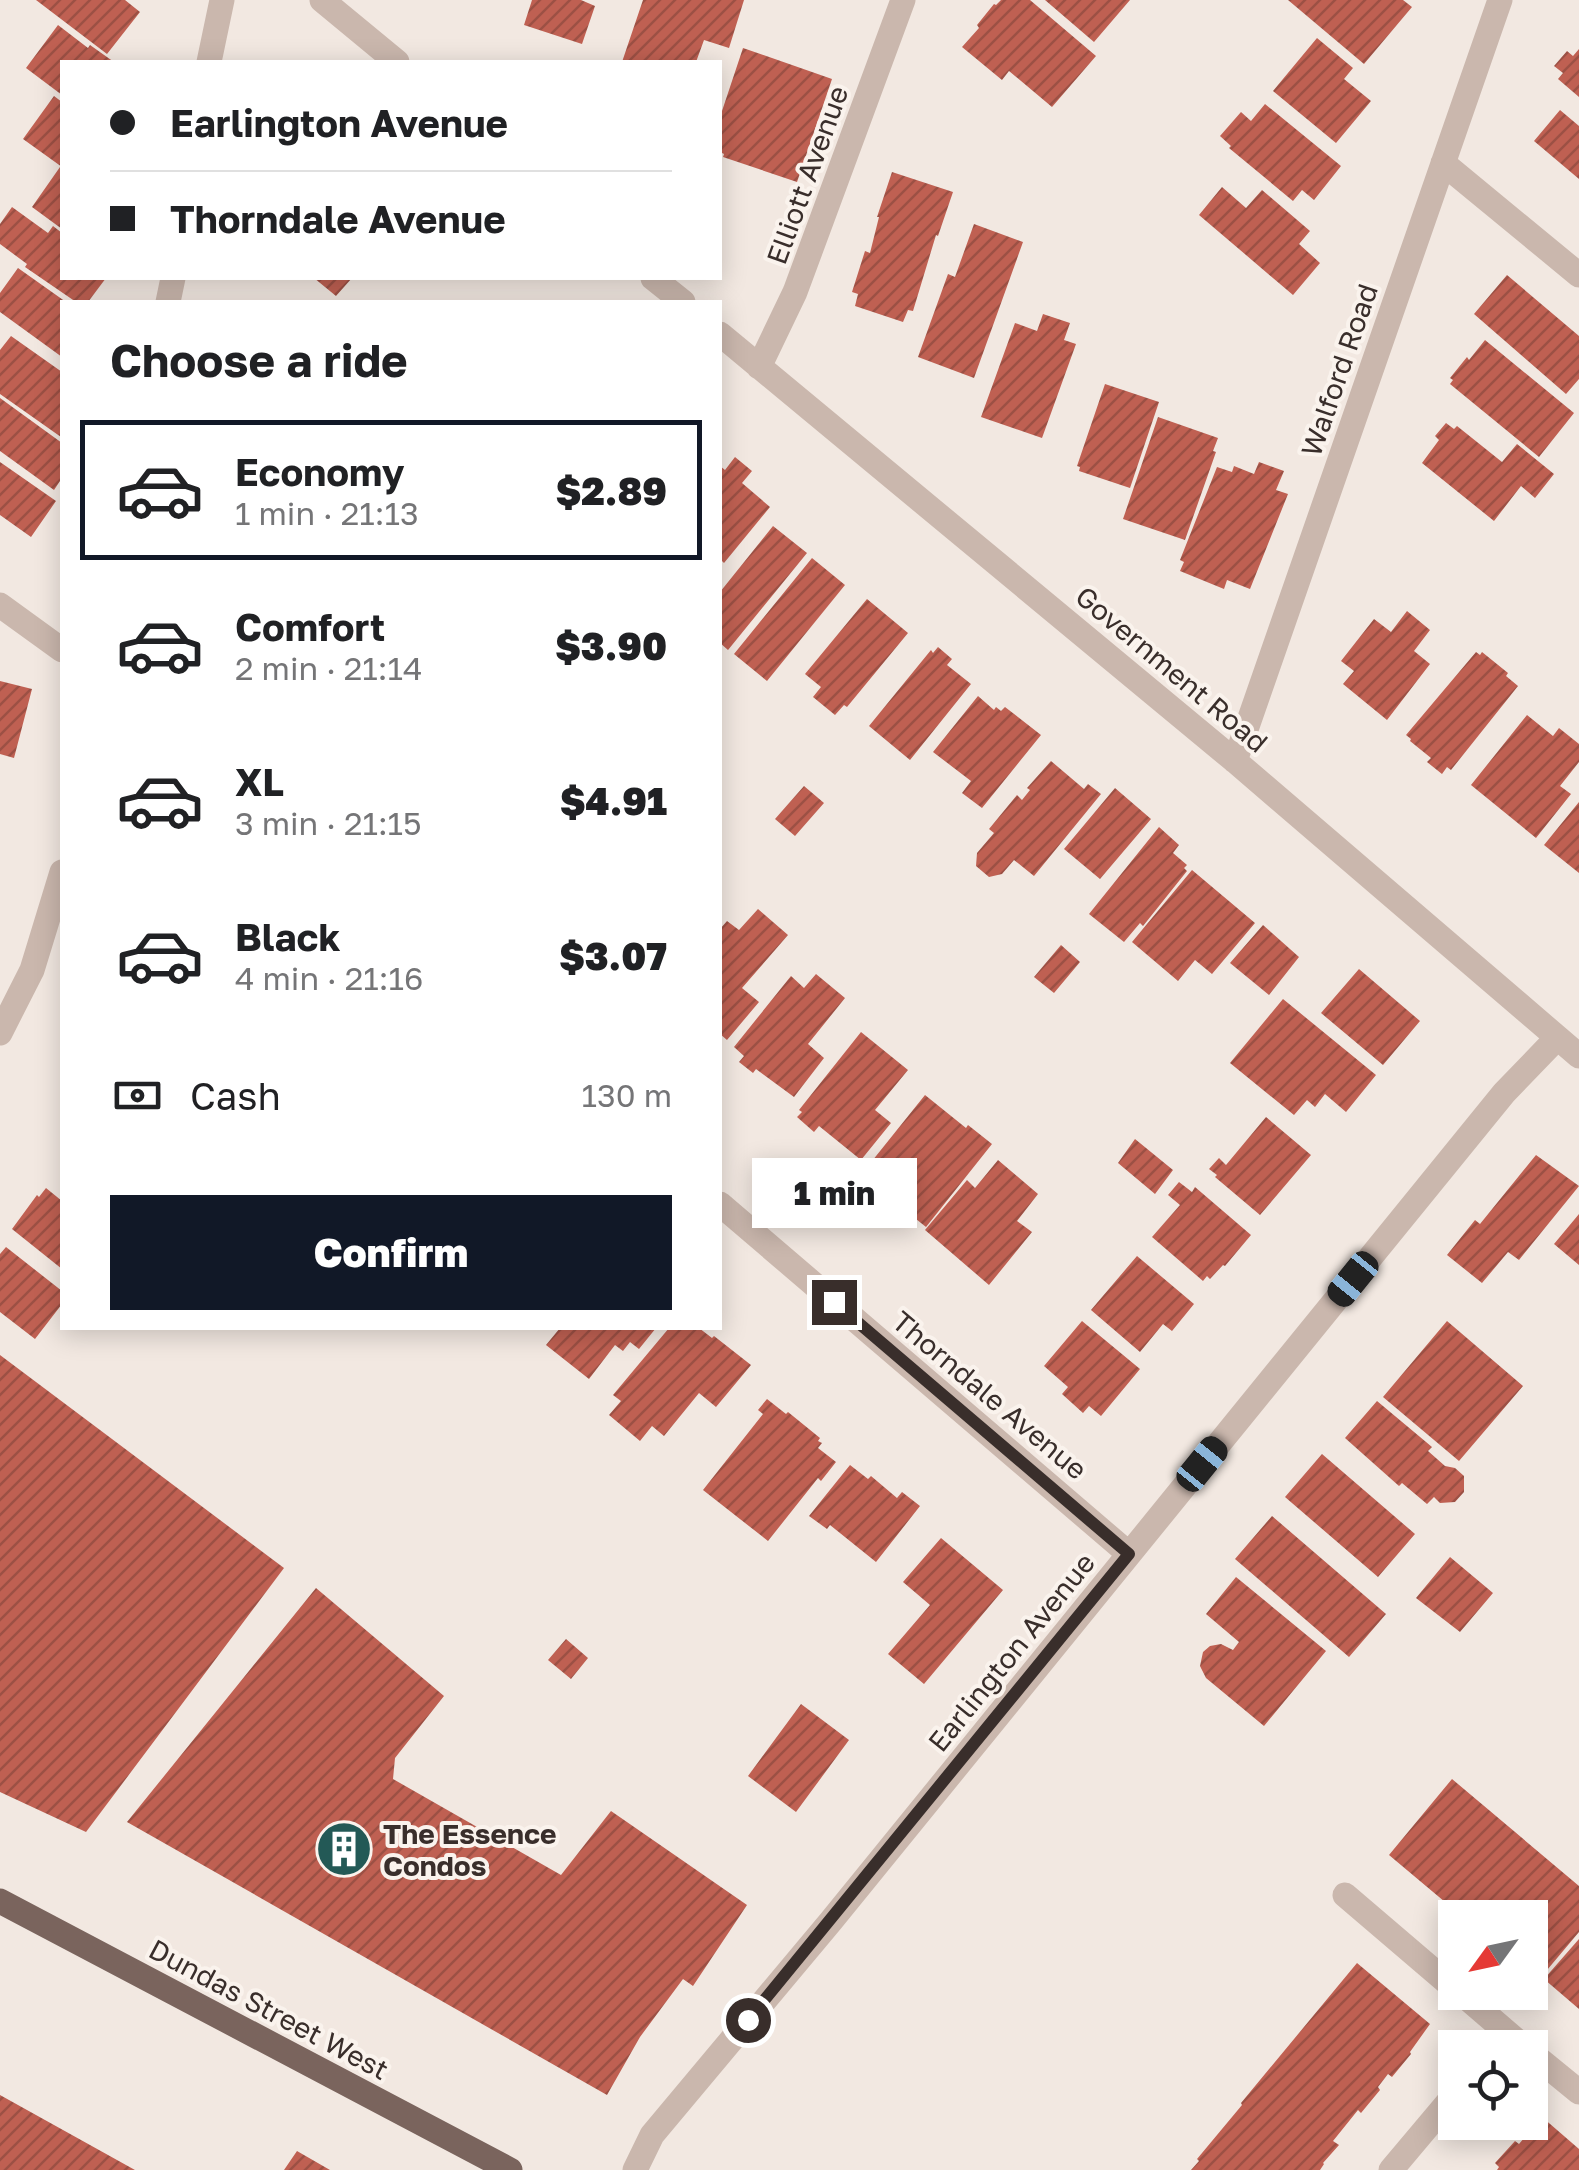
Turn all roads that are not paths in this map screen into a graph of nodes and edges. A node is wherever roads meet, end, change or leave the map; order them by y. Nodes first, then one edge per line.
1 (222, 0) edge
2 (322, 0) edge
3 (903, 0) edge
4 (1500, 0) edge
5 (210, 60) edge
6 (395, 60) edge
7 (1443, 163) junction
8 (1579, 275) edge
9 (656, 280) edge
10 (680, 300) edge
11 (722, 336) edge
12 (759, 366) junction
13 (0, 605) edge
14 (60, 649) edge
15 (1235, 760) junction
16 (60, 879) edge
17 (0, 1033) edge
18 (1557, 1038) junction
19 (1579, 1056) edge
20 (722, 1206) edge
21 (1129, 1554) junction
22 (1345, 1895) dead end
23 (0, 1901) edge
24 (1438, 1974) edge
25 (1478, 2010) edge
26 (1498, 2030) edge
27 (1548, 2070) edge
28 (1579, 2092) edge
29 (1438, 2114) edge
30 (510, 2170) edge
31 (635, 2170) edge
32 (1391, 2170) edge

1 - 5 street
2 - 6 street
3 - 12 street, Elliott Avenue
4 - 7 street, Walford Road
7 - 8 street
7 - 15 street, Walford Road
9 - 10 street
11 - 12 street, Government Road
12 - 15 street, Government Road
13 - 14 street
15 - 18 street, Government Road
16 - 17 street
18 - 19 street, Government Road
18 - 21 street, Earlington Avenue
20 - 21 street, Thorndale Avenue
21 - 31 street, Earlington Avenue
22 - 24 street
23 - 30 main road, Dundas Street West
25 - 26 street
27 - 28 street
29 - 32 street

